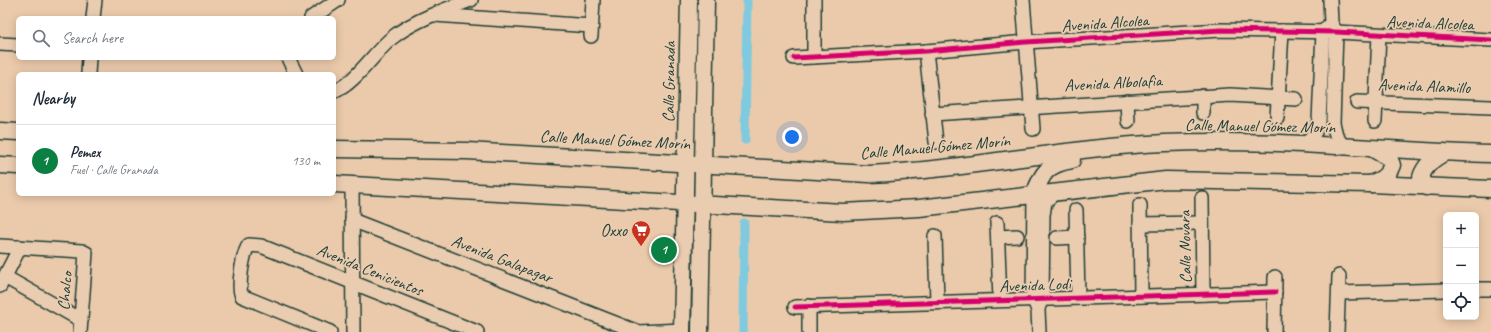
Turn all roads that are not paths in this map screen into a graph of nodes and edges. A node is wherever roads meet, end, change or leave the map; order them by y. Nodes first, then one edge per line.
1 (95, 0) edge
2 (338, 0) edge
3 (471, 0) edge
4 (593, 0) edge
5 (689, 0) edge
6 (706, 0) edge
7 (814, 0) edge
8 (1022, 0) edge
9 (1330, 0) edge
10 (435, 15) junction
11 (93, 16) edge
12 (313, 16) edge
13 (1330, 29) junction
14 (1282, 30) junction
15 (1379, 35) junction
16 (1491, 40) edge
17 (1026, 42) junction
18 (0, 44) edge
19 (16, 45) edge
20 (926, 51) junction
21 (814, 57) junction
22 (794, 58) dead end
23 (89, 60) edge
24 (289, 60) edge
25 (88, 72) edge
26 (295, 72) edge
27 (1321, 87) junction
28 (1334, 87) junction
29 (336, 90) edge
30 (1204, 96) junction
31 (1278, 98) junction
32 (1296, 99) dead end
33 (1127, 101) junction
34 (1357, 102) dead end
35 (1376, 102) junction
36 (1031, 106) junction
37 (1491, 107) edge
38 (1320, 109) junction
39 (1333, 109) junction
40 (932, 114) junction
41 (1204, 114) dead end
42 (1277, 118) dead end
43 (1128, 121) dead end
44 (1376, 122) dead end
45 (1032, 129) dead end
46 (0, 131) edge
47 (16, 132) edge
48 (936, 142) dead end
49 (1306, 145) junction
50 (1344, 146) junction
51 (1115, 147) junction
52 (1371, 148) junction
53 (336, 149) edge
54 (1444, 153) junction
55 (1491, 154) edge
56 (694, 163) junction
57 (0, 165) edge
58 (16, 166) edge
59 (336, 184) edge
60 (1370, 184) junction
61 (352, 185) junction
62 (1426, 187) junction
63 (1491, 189) edge
64 (1054, 193) junction
65 (1034, 195) junction
66 (1202, 198) dead end
67 (694, 204) junction
68 (1140, 206) dead end
69 (1076, 210) dead end
70 (352, 220) junction
71 (997, 223) dead end
72 (1202, 223) junction
73 (1140, 224) junction
74 (935, 236) dead end
75 (1017, 236) dead end
76 (998, 237) junction
77 (1077, 237) junction
78 (1057, 238) dead end
79 (0, 246) edge
80 (20, 248) junction
81 (1339, 276) dead end
82 (1275, 277) dead end
83 (3, 281) edge
84 (354, 283) junction
85 (1479, 289) edge
86 (1491, 289) edge
87 (1443, 290) edge
88 (1275, 292) junction
89 (1338, 293) junction
90 (1203, 294) junction
91 (1141, 296) junction
92 (1078, 298) junction
93 (1000, 300) junction
94 (937, 302) junction
95 (1038, 302) junction
96 (809, 306) junction
97 (795, 307) dead end
98 (80, 326) edge
99 (645, 331) edge
100 (682, 331) edge
101 (330, 332) edge
102 (353, 332) edge
103 (477, 332) edge
104 (700, 332) edge
105 (809, 332) edge
106 (1039, 332) edge
107 (1274, 332) edge
108 (1337, 332) edge

1 - 11 street
2 - 12 street
3 - 10 street
4 - 10 street
5 - 56 main road, Calle Granada
6 - 56 main road, Calle Granada
7 - 21 street
8 - 17 street
9 - 13 street
10 - 29 street
13 - 14 street, Avenida Alcolea
13 - 15 street, Avenida Alcolea
13 - 27 street
13 - 28 street
14 - 17 street, Avenida Alcolea
14 - 31 street
15 - 16 street, Avenida Alcolea
15 - 35 street
17 - 20 street, Avenida Alcolea
17 - 36 street
18 - 19 street
20 - 21 street, Avenida Alcolea
20 - 40 street
21 - 22 street, Avenida Alcolea
23 - 25 street
24 - 26 street
27 - 28 street
27 - 38 street
28 - 39 street
30 - 31 street, Avenida Albolafia
30 - 33 street, Avenida Albolafia
30 - 41 street
31 - 32 street, Avenida Albolafia
31 - 42 street
33 - 36 street, Avenida Albolafia
33 - 43 street
34 - 35 street, Avenida Alamillo
35 - 37 street, Avenida Alamillo
35 - 44 street
36 - 40 street, Avenida Albolafia
36 - 45 street
38 - 39 street
38 - 49 street
39 - 50 street
40 - 48 street
46 - 47 main road
49 - 50 main road, Calle Manuel Gómez Morín
49 - 51 main road, Calle Manuel Gómez Morín
50 - 52 main road, Calle Manuel Gómez Morín
51 - 56 main road, Calle Manuel Gómez Morín
51 - 65 main road
52 - 54 main road, Calle Manuel Gómez Morín
52 - 60 main road
53 - 56 main road, Calle Manuel Gómez Morín
54 - 55 main road, Calle Manuel Gómez Morín
54 - 62 main road
56 - 67 main road, Calle Granada
57 - 58 main road
59 - 61 main road
60 - 62 main road
60 - 64 main road
61 - 67 main road
61 - 70 street
62 - 63 main road
64 - 65 main road
64 - 95 street
65 - 67 main road
65 - 95 street
66 - 72 street, Calle Novara
67 - 100 main road, Calle Granada
67 - 104 main road, Calle Granada
68 - 73 street
69 - 77 street
70 - 84 street
70 - 99 street, Avenida Galapagar
71 - 76 street
72 - 73 street
72 - 90 street, Calle Novara
73 - 91 street
74 - 94 street
75 - 76 street
76 - 93 street
77 - 78 street
77 - 92 street
79 - 80 street
80 - 83 street
80 - 98 street, Chalco
81 - 89 street
82 - 88 street
83 - 98 street
84 - 101 street, Avenida Cenicientos
84 - 102 street
84 - 103 street, Avenida Cenicientos
85 - 86 street
87 - 89 street
88 - 90 street, Avenida Lodi
88 - 107 street
89 - 108 street
90 - 91 street, Avenida Lodi
91 - 92 street, Avenida Lodi
92 - 95 street, Avenida Lodi
93 - 94 street, Avenida Lodi
93 - 95 street, Avenida Lodi
94 - 96 street, Avenida Lodi
95 - 106 street
96 - 97 street, Avenida Lodi
96 - 105 street
99 - 100 street, Avenida Galapagar

